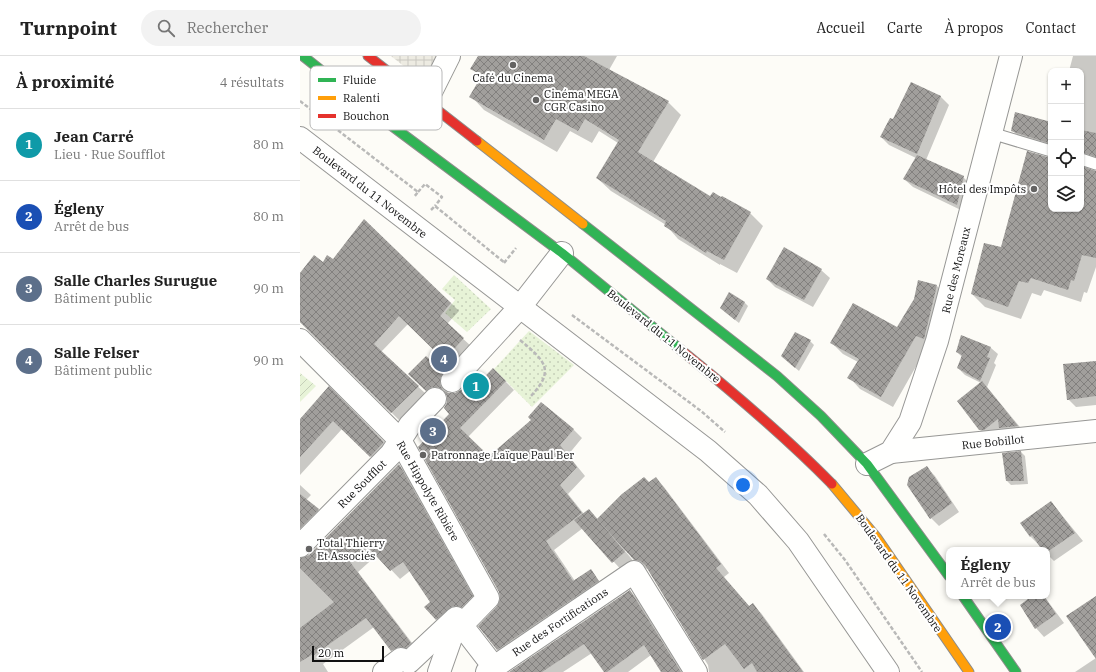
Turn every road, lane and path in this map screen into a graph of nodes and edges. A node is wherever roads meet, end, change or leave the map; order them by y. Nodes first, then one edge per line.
1 (303, 56) edge
2 (368, 56) edge
3 (449, 56) edge
4 (1011, 56) edge
5 (316, 66) edge
6 (381, 66) edge
7 (442, 70) edge
8 (300, 101) edge
9 (310, 109) edge
10 (442, 115) edge
11 (338, 130) edge
12 (398, 130) edge
13 (991, 134) junction
14 (300, 138) edge
15 (1048, 150) edge
16 (1084, 160) edge
17 (1096, 164) edge
18 (418, 192) junction
19 (411, 201) dead end
20 (435, 206) junction
21 (427, 214) dead end
22 (518, 246) dead end
23 (565, 250) junction
24 (505, 263) junction
25 (489, 284) junction
26 (520, 307) junction
27 (503, 326) junction
28 (300, 340) edge
29 (452, 381) dead end
30 (530, 397) dead end
31 (435, 399) dead end
32 (1096, 431) edge
33 (400, 440) junction
34 (891, 452) junction
35 (867, 464) junction
36 (300, 546) edge
37 (946, 572) edge
38 (965, 599) edge
39 (457, 630) junction
40 (491, 670) edge
41 (384, 672) edge
42 (439, 672) edge
43 (696, 672) edge
44 (888, 672) edge
45 (969, 672) edge
46 (1016, 672) edge

1 - 5 main road, Boulevard du 11 Novembre
2 - 6 main road
3 - 7 street
4 - 13 street, Rue des Moreaux
8 - 9 path
10 - 35 main road
11 - 18 path
12 - 23 main road, Boulevard du 11 Novembre
13 - 15 lane
13 - 34 street, Rue des Moreaux
14 - 25 street, Boulevard du 11 Novembre
16 - 17 lane
18 - 19 path
18 - 20 path
20 - 21 path
20 - 24 path
22 - 24 path
23 - 26 street
23 - 45 main road, Boulevard du 11 Novembre
24 - 25 path
25 - 26 street, Boulevard du 11 Novembre
26 - 27 street
26 - 44 street, Boulevard du 11 Novembre
27 - 29 street
27 - 30 path
28 - 33 street, Rue Hippolyte Ribière
31 - 33 street, Rue Soufflot
32 - 34 street, Rue Bobillot
33 - 36 street, Rue Soufflot
33 - 39 street, Rue Hippolyte Ribière
34 - 35 street
35 - 37 main road
38 - 46 main road
39 - 40 street
39 - 41 street
39 - 42 street
40 - 43 street, Rue des Fortifications

